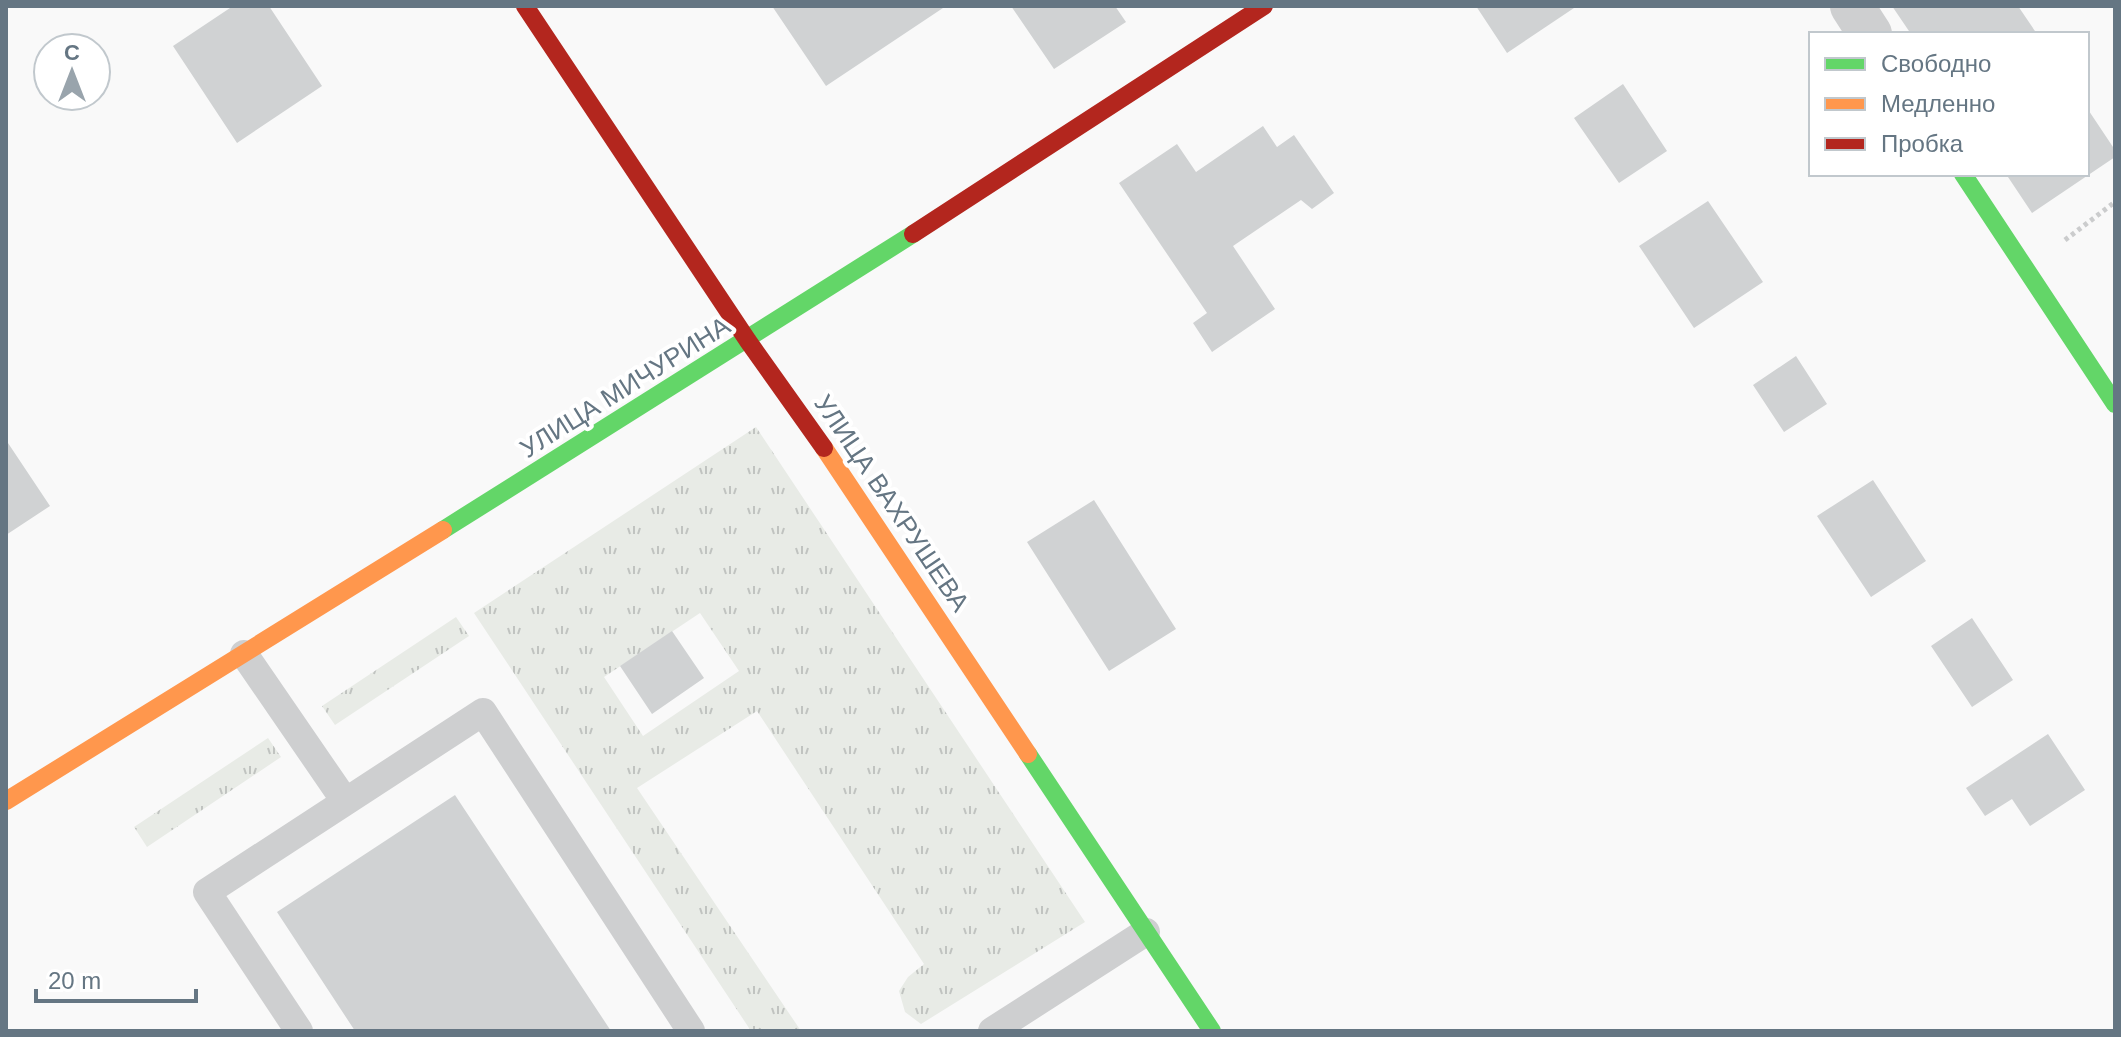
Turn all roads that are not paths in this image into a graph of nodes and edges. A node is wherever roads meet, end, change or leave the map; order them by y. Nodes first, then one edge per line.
1 (525, 6) edge
2 (1264, 6) edge
3 (1852, 6) edge
4 (1869, 32) edge
5 (1964, 176) edge
6 (748, 341) junction
7 (2115, 404) edge
8 (244, 654) junction
9 (6, 801) edge
10 (345, 801) junction
11 (1146, 932) junction
12 (299, 1031) edge
13 (691, 1031) edge
14 (992, 1031) edge
15 (1212, 1031) edge

1 - 6 street, УЛИЦА ВАХРУШЕВА
2 - 6 street, УЛИЦА МИЧУРИНА
3 - 4 street
5 - 7 street
6 - 8 street, УЛИЦА МИЧУРИНА
6 - 11 street, УЛИЦА ВАХРУШЕВА
8 - 9 street, УЛИЦА МИЧУРИНА
8 - 10 lane
10 - 12 lane
10 - 13 lane
11 - 14 lane
11 - 15 street, УЛИЦА ВАХРУШЕВА

